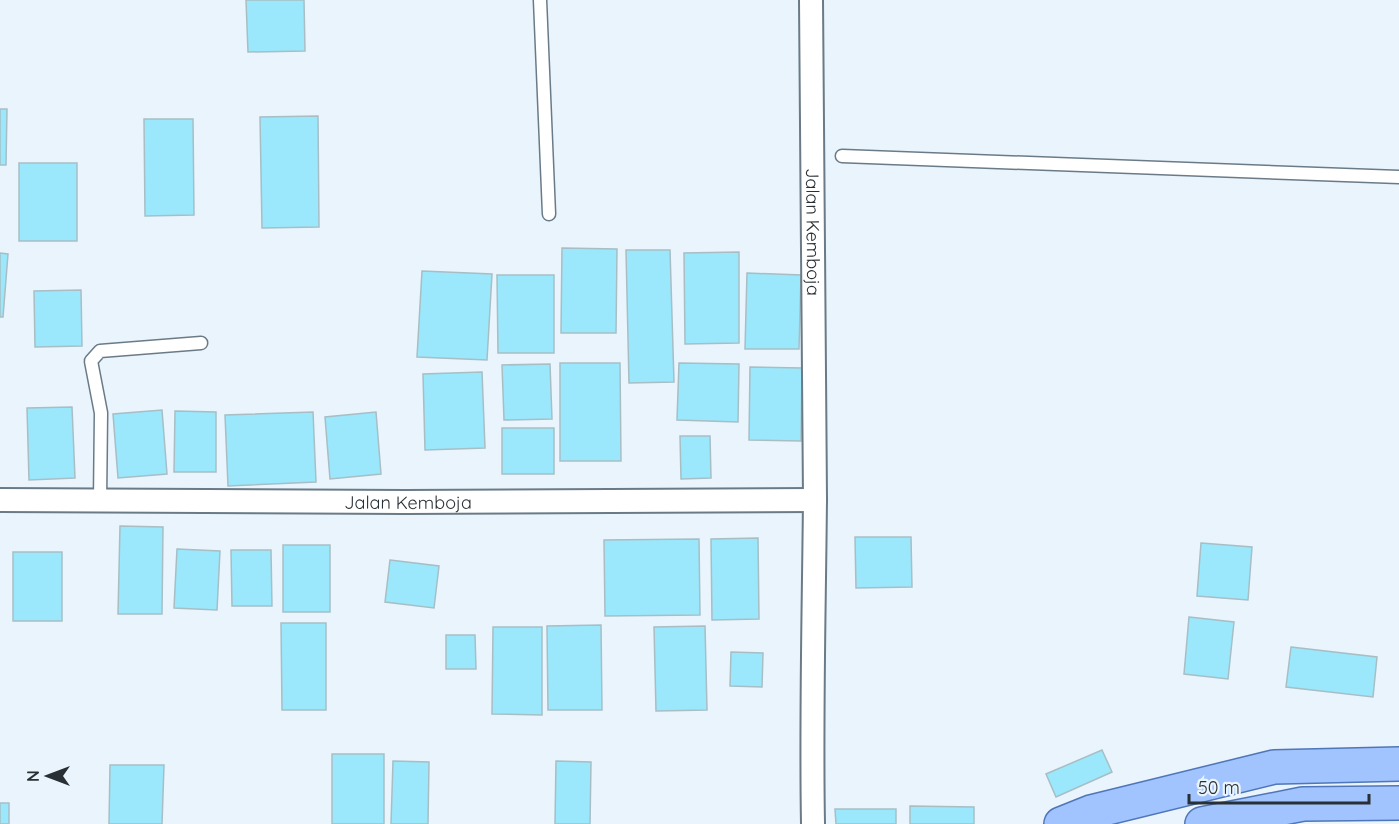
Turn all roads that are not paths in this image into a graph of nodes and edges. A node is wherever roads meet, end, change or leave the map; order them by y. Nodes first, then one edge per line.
1 (540, 0) edge
2 (811, 0) edge
3 (842, 156) dead end
4 (1399, 177) edge
5 (549, 214) dead end
6 (201, 343) dead end
7 (0, 500) edge
8 (814, 500) junction
9 (100, 501) junction
10 (1399, 764) edge
11 (1399, 803) edge
12 (813, 824) edge
13 (1061, 824) edge
14 (1202, 824) edge

1 - 5 lane
2 - 8 street, Jalan Kemboja
3 - 4 lane
6 - 9 lane
7 - 9 street, Jalan Kemboja
8 - 9 street, Jalan Kemboja
8 - 12 street, Jalan Kemboja
10 - 13 main road
11 - 14 main road

